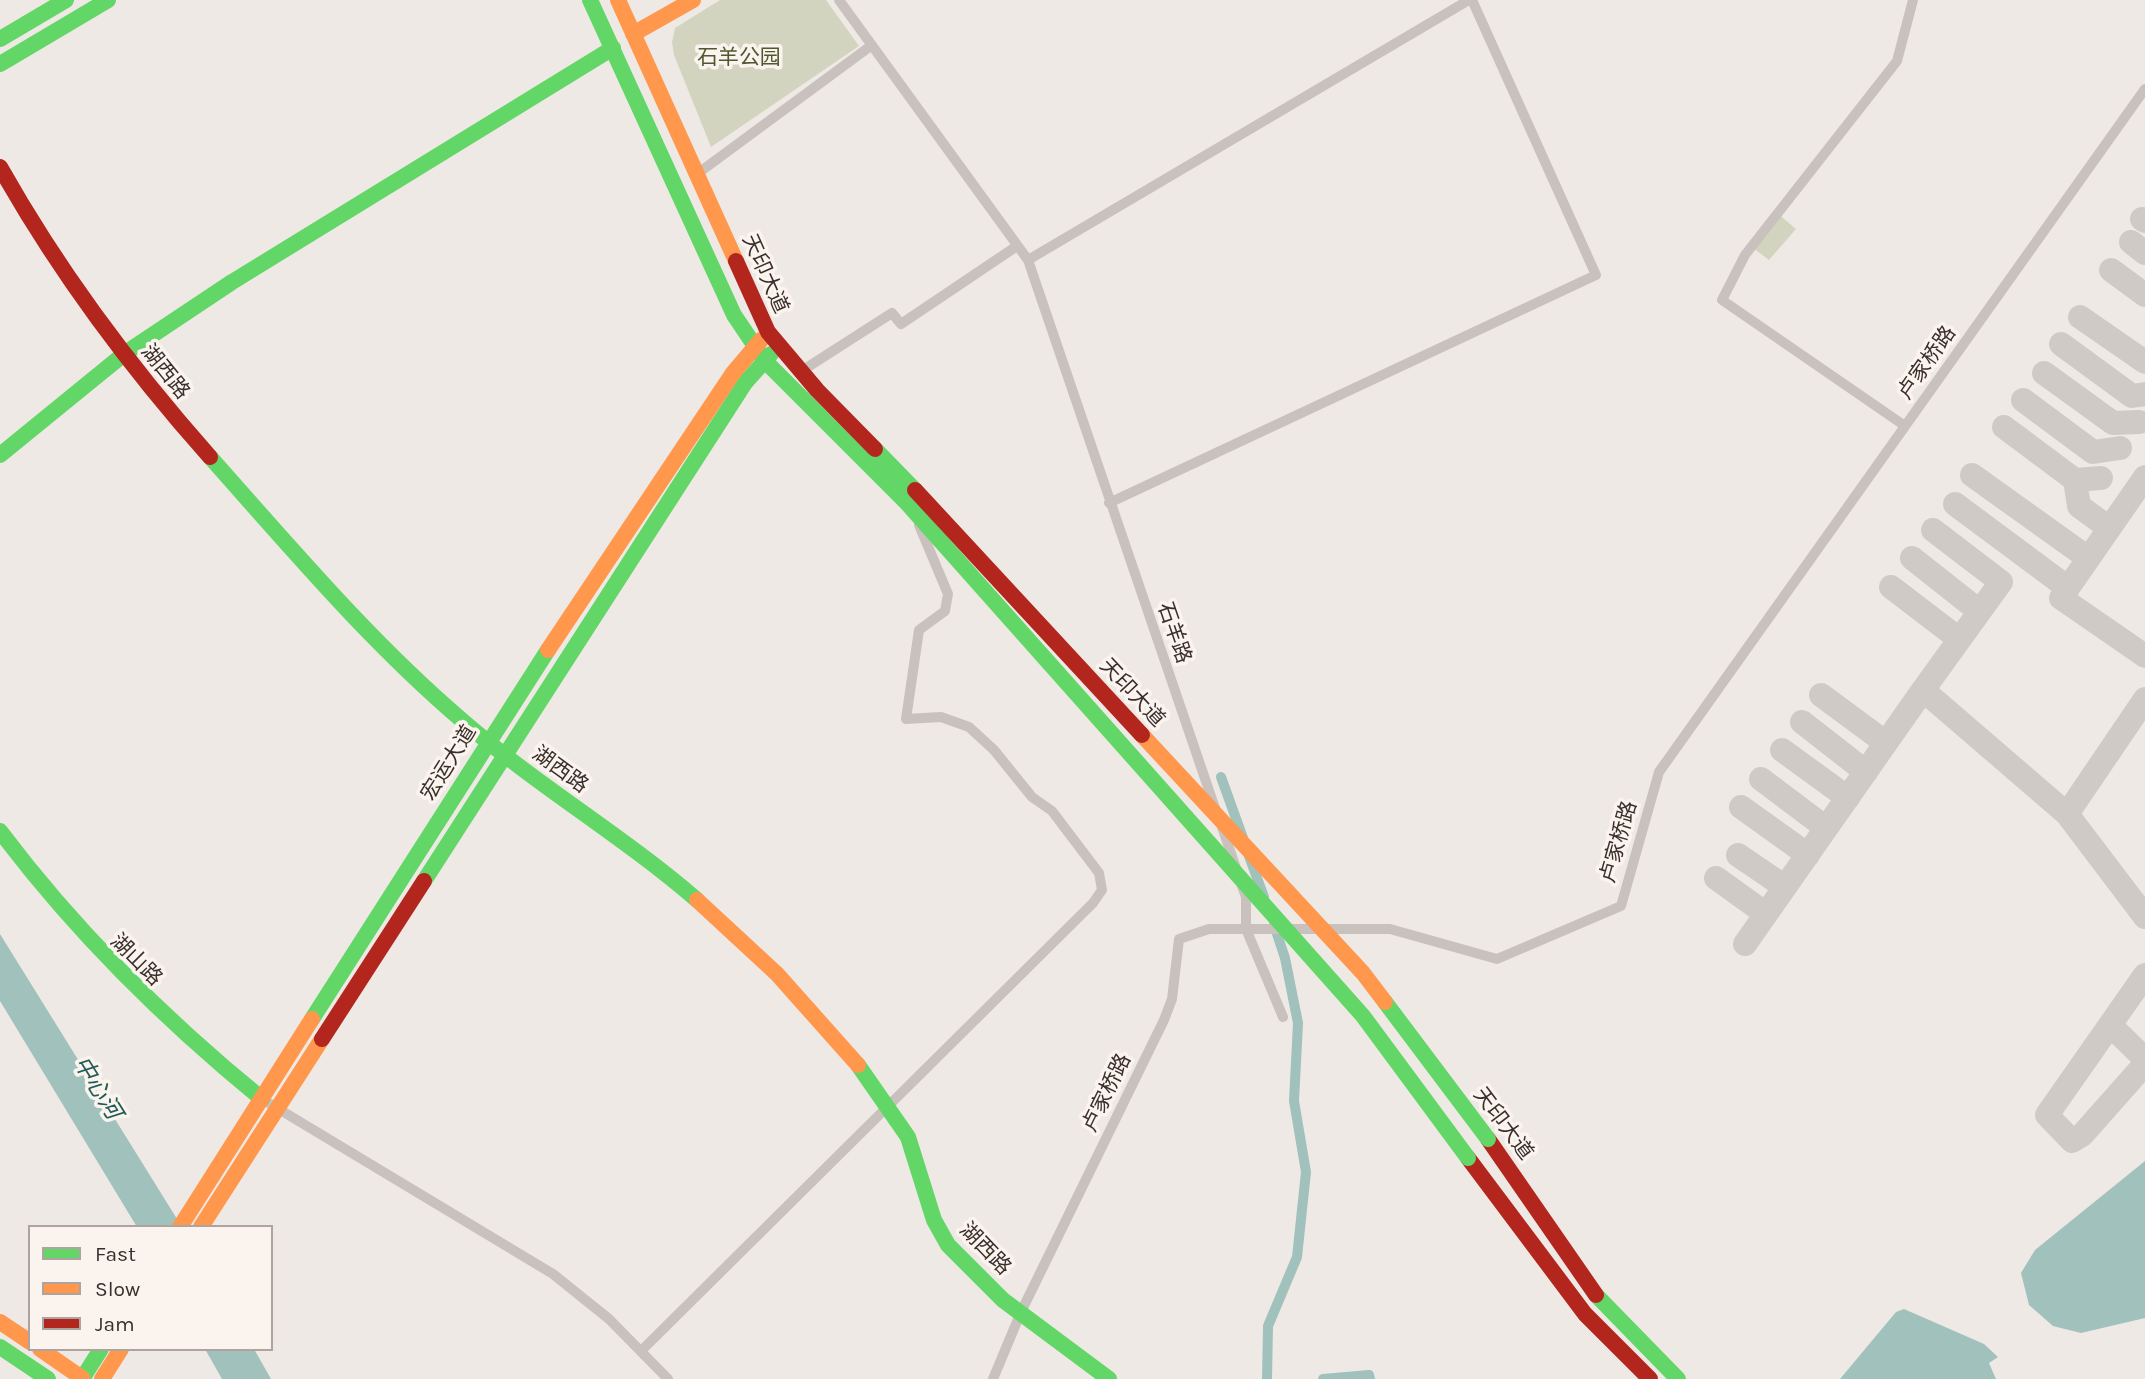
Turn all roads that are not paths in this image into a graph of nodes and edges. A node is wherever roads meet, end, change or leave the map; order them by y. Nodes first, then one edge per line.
1 (66, 0) edge
2 (108, 0) edge
3 (590, 0) edge
4 (618, 0) edge
5 (693, 0) edge
6 (839, 0) edge
7 (1470, 0) edge
8 (1913, 0) edge
9 (633, 34) junction
10 (0, 39) edge
11 (872, 45) junction
12 (613, 48) junction
13 (0, 64) edge
14 (2145, 89) edge
15 (0, 167) edge
16 (697, 174) junction
17 (1017, 246) junction
18 (1028, 260) junction
19 (773, 339) junction
20 (754, 347) junction
21 (124, 354) junction
22 (765, 361) junction
23 (800, 372) junction
24 (1905, 426) junction
25 (0, 454) edge
26 (910, 496) junction
27 (1109, 503) junction
28 (487, 742) junction
29 (504, 755) junction
30 (0, 831) edge
31 (1246, 929) junction
32 (1283, 1017) dead end
33 (269, 1103) junction
34 (887, 1105) junction
35 (181, 1225) edge
36 (202, 1225) edge
37 (1021, 1312) junction
38 (0, 1322) edge
39 (28, 1341) edge
40 (0, 1347) edge
41 (43, 1351) edge
42 (100, 1351) edge
43 (120, 1351) edge
44 (640, 1351) junction
45 (48, 1379) edge
46 (82, 1379) edge
47 (102, 1379) edge
48 (668, 1379) edge
49 (993, 1379) edge
50 (1109, 1379) edge
51 (1650, 1379) edge
52 (1678, 1379) edge

1 - 10 main road
2 - 13 main road
3 - 12 main road, 天印大道
4 - 9 main road, 天印大道
5 - 9 main road
6 - 11 street, 石羊路
7 - 18 street
7 - 27 street
8 - 24 street
9 - 16 main road, 天印大道
11 - 16 street
11 - 17 street, 石羊路
12 - 20 main road, 天印大道
12 - 21 main road
14 - 24 street, 卢家桥路
15 - 21 main road, 湖西路
16 - 19 main road, 天印大道
17 - 18 street, 石羊路
17 - 23 street
18 - 27 street, 石羊路
19 - 20 main road, 宏运大道
19 - 22 main road, 宏运大道
19 - 23 main road, 天印大道
20 - 22 main road, 天印大道
20 - 28 main road, 宏运大道
21 - 25 main road
21 - 28 main road, 湖西路
22 - 26 main road, 天印大道
22 - 29 main road, 宏运大道
23 - 26 main road, 天印大道
24 - 31 street, 卢家桥路
26 - 34 street
26 - 51 main road, 天印大道, bridge
26 - 52 main road, 天印大道, bridge
27 - 31 street, 石羊路
28 - 29 main road, 湖西路
28 - 33 main road, 宏运大道
29 - 33 main road, 宏运大道
29 - 34 main road, 湖西路
30 - 33 main road, 湖山路
31 - 32 street, 石羊路
31 - 37 street, 卢家桥路
33 - 35 main road, 宏运大道
33 - 36 main road, 宏运大道
33 - 44 street
34 - 37 main road, 湖西路
34 - 44 street
37 - 49 street, 卢家桥路
37 - 50 main road, 湖西路
38 - 39 main road
40 - 45 main road
41 - 46 main road
42 - 46 main road
43 - 47 main road
44 - 48 street

